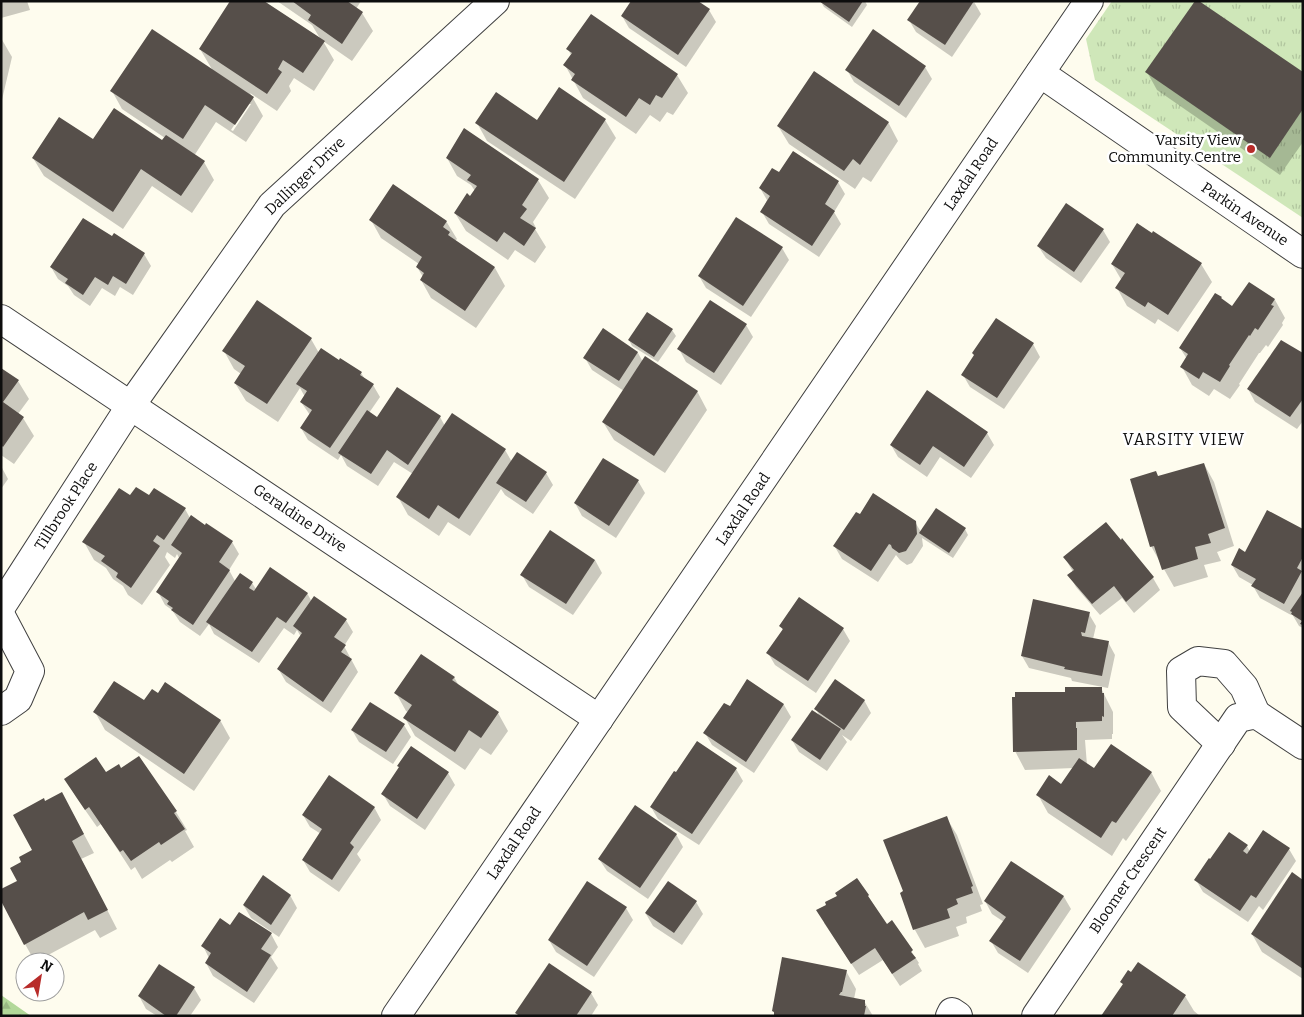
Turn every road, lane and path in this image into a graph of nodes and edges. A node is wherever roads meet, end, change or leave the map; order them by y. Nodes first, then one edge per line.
1 (495, 1) edge
2 (1089, 1) edge
3 (1040, 73) junction
4 (1303, 254) edge
5 (1, 319) edge
6 (131, 405) junction
7 (1, 607) edge
8 (1, 616) edge
9 (1, 711) edge
10 (1256, 714) junction
11 (599, 719) junction
12 (1221, 744) junction
13 (1303, 745) edge
14 (396, 1016) edge
15 (950, 1016) edge
16 (958, 1016) edge
17 (1036, 1016) edge

1 - 6 street, Dallinger Drive
2 - 3 street, Laxdal Road
3 - 4 street, Parkin Avenue
3 - 11 street, Laxdal Road
5 - 6 street, Geraldine Drive
6 - 7 street, Tillbrook Place
6 - 11 street, Geraldine Drive
8 - 9 street
10 - 12 street, Bloomer Crescent
10 - 12 street
10 - 13 street
11 - 14 street, Laxdal Road
12 - 17 street, Bloomer Crescent
15 - 16 street

